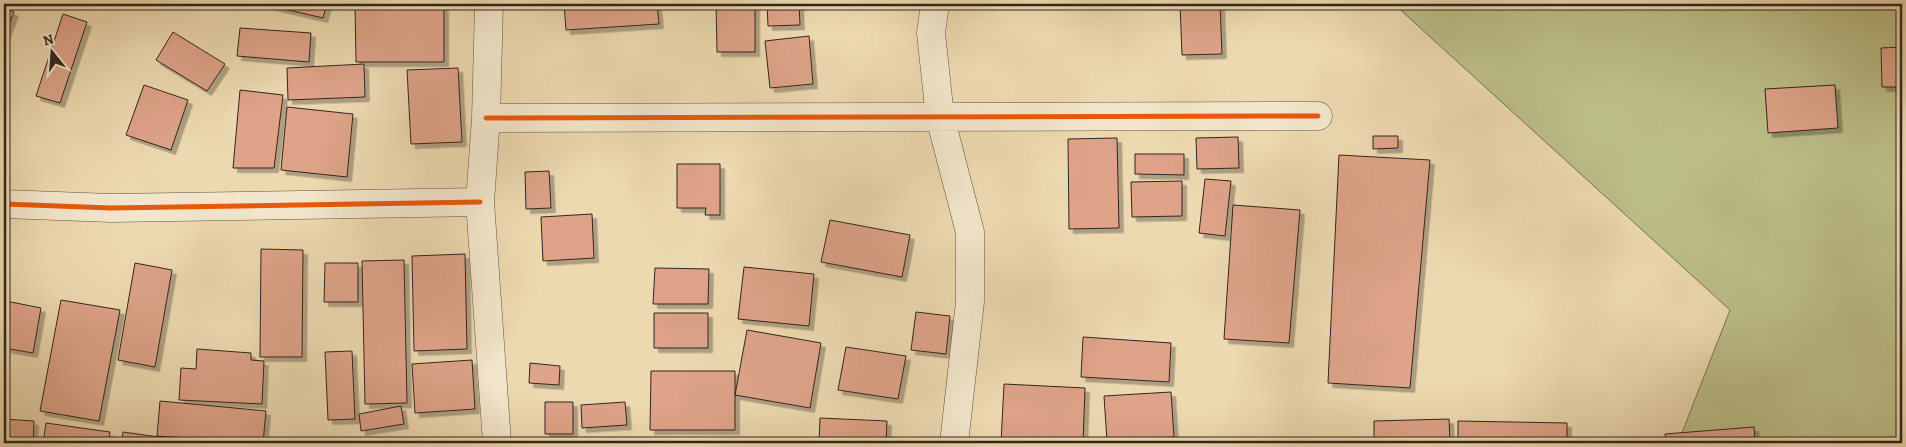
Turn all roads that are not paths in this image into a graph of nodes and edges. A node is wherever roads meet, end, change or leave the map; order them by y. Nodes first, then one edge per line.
1 (489, 4) edge
2 (935, 4) edge
3 (1318, 116) dead end
4 (940, 117) junction
5 (486, 118) junction
6 (480, 202) junction
7 (4, 204) edge
8 (497, 443) edge
9 (954, 443) edge

1 - 5 street
2 - 4 street
3 - 4 street
4 - 5 street
4 - 9 street
5 - 6 street
6 - 7 street
6 - 8 street

